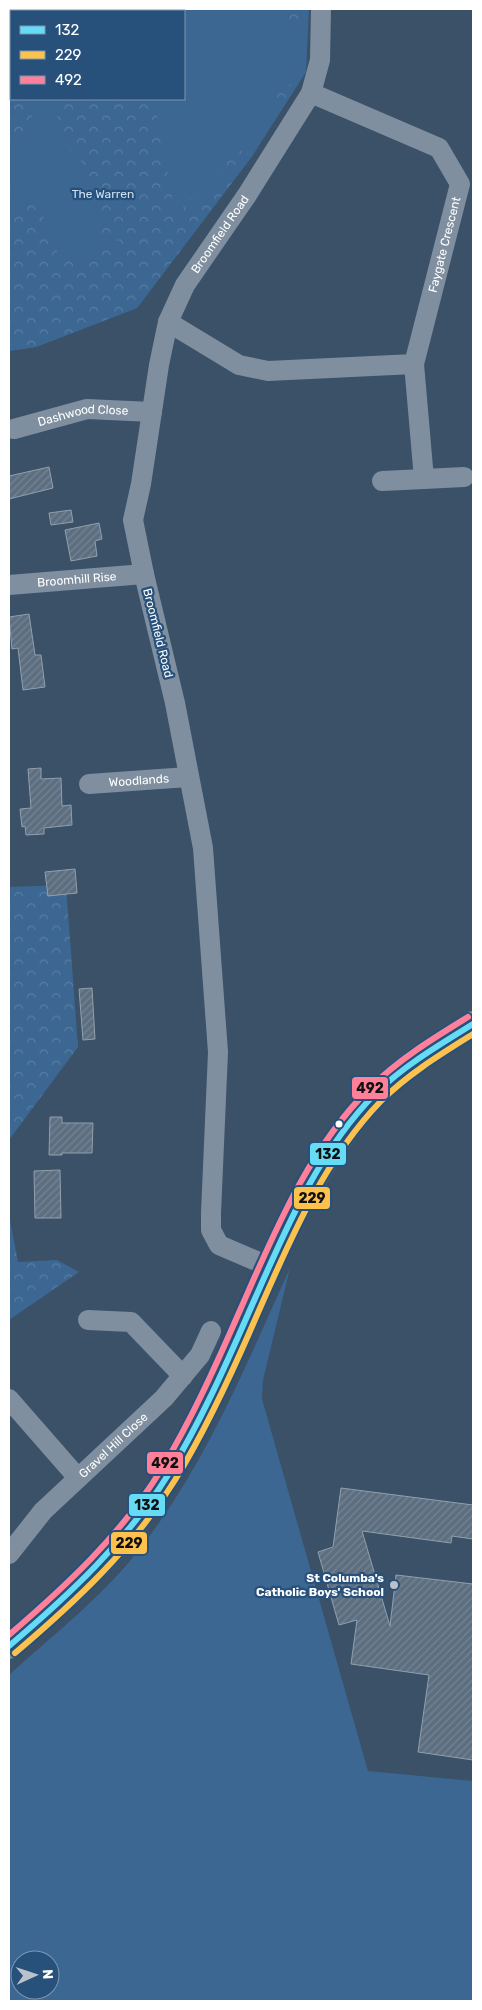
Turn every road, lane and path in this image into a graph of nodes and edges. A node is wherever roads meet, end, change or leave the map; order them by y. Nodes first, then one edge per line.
1 (321, 9) edge
2 (311, 93) junction
3 (168, 322) junction
4 (414, 364) junction
5 (152, 412) junction
6 (14, 429) dead end
7 (464, 477) dead end
8 (424, 479) junction
9 (382, 481) dead end
10 (144, 574) junction
11 (9, 585) edge
12 (188, 777) junction
13 (89, 784) dead end
14 (473, 1024) edge
15 (268, 1266) junction
16 (88, 1320) dead end
17 (211, 1331) dead end
18 (183, 1376) junction
19 (9, 1399) edge
20 (78, 1478) junction
21 (9, 1554) edge
22 (9, 1646) edge

1 - 2 street, Broomfield Road
2 - 3 street, Broomfield Road
2 - 4 street, Faygate Crescent
3 - 4 street
3 - 5 street, Broomfield Road
4 - 8 street, Faygate Crescent
5 - 6 street, Dashwood Close
5 - 10 street, Broomfield Road
7 - 8 street
8 - 9 street
10 - 11 street, Broomhill Rise
10 - 12 street, Broomfield Road
12 - 13 street, Woodlands
12 - 15 street, Broomfield Road
14 - 15 main road
15 - 22 main road
16 - 18 street
17 - 18 street, Gravel Hill Close
18 - 20 street, Gravel Hill Close
19 - 20 street
20 - 21 street, Gravel Hill Close

